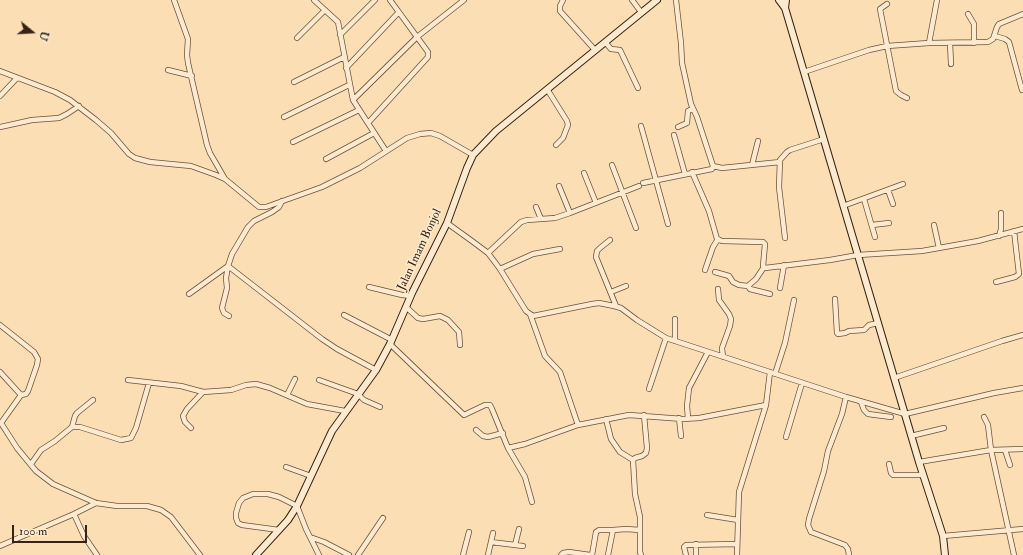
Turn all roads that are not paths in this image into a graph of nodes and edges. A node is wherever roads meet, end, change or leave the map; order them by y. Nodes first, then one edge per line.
1 (174, 0) edge
2 (314, 0) edge
3 (374, 0) edge
4 (390, 0) edge
5 (464, 0) edge
6 (563, 0) edge
7 (632, 0) edge
8 (657, 0) edge
9 (676, 0) edge
10 (779, 0) edge
11 (786, 0) edge
12 (937, 0) edge
13 (887, 4) dead end
14 (786, 8) junction
15 (325, 10) junction
16 (641, 12) junction
17 (398, 13) junction
18 (968, 14) dead end
19 (1023, 14) edge
20 (340, 35) junction
21 (995, 36) junction
22 (416, 37) junction
23 (297, 38) dead end
24 (605, 42) junction
25 (928, 43) junction
26 (950, 43) junction
27 (974, 43) junction
28 (887, 46) junction
29 (596, 50) junction
30 (344, 57) junction
31 (951, 64) dead end
32 (346, 68) junction
33 (168, 70) dead end
34 (0, 71) edge
35 (804, 72) junction
36 (192, 76) junction
37 (17, 78) junction
38 (294, 82) dead end
39 (350, 85) junction
40 (638, 88) dead end
41 (547, 89) junction
42 (1022, 90) dead end
43 (0, 96) edge
44 (907, 98) dead end
45 (353, 100) junction
46 (79, 106) junction
47 (692, 108) junction
48 (359, 110) junction
49 (284, 117) dead end
50 (368, 123) junction
51 (641, 126) dead end
52 (0, 127) edge
53 (678, 127) dead end
54 (374, 133) junction
55 (674, 135) dead end
56 (824, 139) junction
57 (758, 141) dead end
58 (293, 142) dead end
59 (556, 145) dead end
60 (386, 151) junction
61 (473, 155) junction
62 (326, 159) dead end
63 (780, 162) junction
64 (612, 165) dead end
65 (752, 165) junction
66 (713, 166) junction
67 (692, 172) junction
68 (584, 173) dead end
69 (685, 174) junction
70 (225, 179) junction
71 (657, 180) junction
72 (903, 184) dead end
73 (559, 186) dead end
74 (888, 190) junction
75 (622, 193) junction
76 (864, 199) junction
77 (282, 201) junction
78 (596, 203) junction
79 (893, 204) dead end
80 (843, 206) junction
81 (536, 207) dead end
82 (1001, 213) dead end
83 (570, 214) junction
84 (540, 219) junction
85 (447, 223) junction
86 (889, 223) dead end
87 (668, 224) dead end
88 (934, 225) dead end
89 (872, 226) junction
90 (636, 228) dead end
91 (1023, 229) edge
92 (1014, 231) junction
93 (999, 236) junction
94 (875, 237) dead end
95 (785, 238) dead end
96 (718, 239) junction
97 (610, 240) dead end
98 (939, 248) junction
99 (560, 249) dead end
100 (488, 253) junction
101 (858, 255) junction
102 (784, 265) junction
103 (228, 266) junction
104 (764, 267) junction
105 (500, 269) junction
106 (705, 270) dead end
107 (715, 272) dead end
108 (996, 282) dead end
109 (626, 286) dead end
110 (748, 286) junction
111 (369, 287) dead end
112 (780, 288) dead end
113 (718, 289) dead end
114 (611, 292) junction
115 (189, 294) dead end
116 (770, 294) dead end
117 (410, 296) junction
118 (835, 299) dead end
119 (794, 300) dead end
120 (616, 306) junction
121 (406, 307) junction
122 (530, 314) junction
123 (344, 315) dead end
124 (229, 316) dead end
125 (675, 320) dead end
126 (878, 323) junction
127 (0, 325) edge
128 (1023, 335) edge
129 (666, 338) junction
130 (675, 341) junction
131 (391, 342) junction
132 (460, 345) dead end
133 (708, 352) junction
134 (723, 357) junction
135 (376, 370) junction
136 (0, 372) edge
137 (773, 373) junction
138 (894, 378) junction
139 (295, 379) dead end
140 (128, 380) dead end
141 (319, 380) dead end
142 (149, 383) junction
143 (802, 384) junction
144 (649, 388) dead end
145 (1023, 388) edge
146 (203, 392) junction
147 (358, 394) junction
148 (21, 395) junction
149 (287, 395) junction
150 (846, 397) junction
151 (93, 400) dead end
152 (861, 402) junction
153 (766, 405) junction
154 (380, 407) dead end
155 (345, 411) junction
156 (905, 414) junction
157 (644, 415) junction
158 (891, 416) dead end
159 (984, 417) dead end
160 (679, 418) junction
161 (688, 418) junction
162 (606, 419) junction
163 (1, 423) edge
164 (578, 425) junction
165 (72, 426) junction
166 (191, 428) dead end
167 (944, 428) dead end
168 (476, 430) dead end
169 (503, 432) junction
170 (681, 436) dead end
171 (912, 436) junction
172 (786, 437) dead end
173 (508, 448) junction
174 (1023, 449) edge
175 (991, 450) junction
176 (1005, 450) junction
177 (633, 460) junction
178 (919, 462) junction
179 (31, 464) junction
180 (889, 464) dead end
181 (1010, 465) dead end
182 (286, 467) dead end
183 (923, 475) junction
184 (311, 476) junction
185 (532, 502) dead end
186 (96, 503) junction
187 (297, 506) junction
188 (74, 514) junction
189 (707, 515) dead end
190 (383, 518) dead end
191 (738, 520) junction
192 (519, 529) dead end
193 (1023, 529) edge
194 (279, 530) junction
195 (614, 530) junction
196 (640, 530) junction
197 (1008, 530) junction
198 (469, 532) dead end
199 (493, 533) dead end
200 (943, 536) junction
201 (310, 537) junction
202 (491, 542) junction
203 (696, 544) junction
204 (737, 544) junction
205 (516, 545) junction
206 (0, 546) edge
207 (523, 546) dead end
208 (96, 555) edge
209 (200, 555) edge
210 (256, 555) edge
211 (319, 555) edge
212 (349, 555) edge
213 (358, 555) edge
214 (463, 555) edge
215 (488, 555) edge
216 (561, 555) edge
217 (591, 555) edge
218 (608, 555) edge
219 (642, 555) edge
220 (686, 555) edge
221 (696, 555) edge
222 (737, 555) edge
223 (849, 555) edge
224 (945, 555) edge
225 (1014, 555) edge

1 - 36 street
2 - 15 street
3 - 20 street
4 - 17 street
5 - 22 street
6 - 29 street
7 - 16 street
8 - 16 main road, Jalan Imam Bonjol
9 - 47 street
10 - 14 main road
11 - 14 main road
12 - 25 street
13 - 28 street
14 - 35 main road
15 - 20 street
15 - 23 street
16 - 24 main road, Jalan Imam Bonjol
17 - 22 street
17 - 32 street
18 - 27 street
19 - 21 street
20 - 30 street
21 - 27 street
21 - 42 street
22 - 45 street
22 - 50 street
24 - 29 main road, Jalan Imam Bonjol
24 - 40 street
25 - 26 street
25 - 28 street
26 - 27 street
26 - 31 street
28 - 35 street
28 - 44 street
29 - 41 main road, Jalan Imam Bonjol
30 - 32 street
30 - 38 street
32 - 39 street
33 - 36 street
34 - 37 street
35 - 56 main road
36 - 70 street
37 - 43 street
37 - 46 street
39 - 45 street
39 - 49 street
41 - 59 street
41 - 61 main road, Jalan Imam Bonjol
45 - 48 street
46 - 52 street
46 - 70 street
47 - 53 street
47 - 66 street
48 - 50 street
48 - 58 street
50 - 54 street
51 - 71 street
54 - 60 street
54 - 62 street
55 - 69 street
56 - 63 street
56 - 80 main road
57 - 65 street
60 - 61 street
60 - 77 street
61 - 85 main road, Jalan Imam Bonjol
63 - 65 street
63 - 95 street
64 - 75 street
65 - 66 street
66 - 67 street
67 - 69 street
67 - 96 street
68 - 78 street
69 - 71 street
70 - 77 street
71 - 75 street
71 - 87 street
72 - 74 street
73 - 83 street
74 - 76 street
74 - 79 street
75 - 78 street
75 - 90 street
76 - 80 street
76 - 89 street
77 - 103 street
78 - 83 street
80 - 101 main road
81 - 84 street
82 - 93 street
83 - 84 street
84 - 100 street
85 - 100 street
85 - 117 main road, Jalan Imam Bonjol
86 - 89 street
88 - 98 street
89 - 94 street
91 - 92 street
92 - 93 street
92 - 108 street
93 - 98 street
96 - 104 street
96 - 106 street
97 - 114 street
98 - 101 street
99 - 105 street
100 - 105 street
101 - 102 street
101 - 126 main road
102 - 104 street
102 - 112 street
103 - 115 street
103 - 124 street
103 - 135 street
104 - 110 street
105 - 122 street
107 - 110 street
109 - 114 street
110 - 116 street
111 - 117 street
113 - 134 street
114 - 120 street
117 - 121 main road, Jalan Imam Bonjol
118 - 126 street
119 - 137 street
120 - 122 street
120 - 129 street
121 - 131 main road, Jalan Imam Bonjol
121 - 132 street
122 - 164 street
123 - 131 street
125 - 130 street
126 - 138 main road
127 - 148 street
128 - 138 street
129 - 130 street
129 - 144 street
130 - 133 street
131 - 135 main road, Jalan Imam Bonjol
131 - 169 street
133 - 134 street
133 - 161 street
134 - 137 street
135 - 147 main road, Jalan Imam Bonjol
136 - 148 street
137 - 143 street
137 - 153 street
138 - 156 main road
139 - 149 street
140 - 142 street
141 - 147 street
142 - 146 street
142 - 165 street
143 - 150 street
143 - 172 street
145 - 156 street
146 - 149 street
146 - 166 street
147 - 154 street
147 - 155 main road, Jalan Imam Bonjol
148 - 163 street
149 - 155 street
150 - 152 street
150 - 223 street
151 - 165 street
152 - 156 street
152 - 158 street
153 - 161 street
153 - 191 street
155 - 184 main road, Jalan Imam Bonjol
156 - 171 main road
157 - 160 street
157 - 162 street
157 - 177 street
159 - 175 street
160 - 161 street
160 - 170 street
162 - 164 street
162 - 177 street
163 - 179 street
164 - 173 street
165 - 179 street
167 - 171 street
168 - 169 street
169 - 173 street
171 - 178 main road
173 - 185 street
174 - 176 street
175 - 176 street
175 - 178 street
175 - 197 street
176 - 181 street
177 - 196 street
178 - 183 main road
179 - 186 street
180 - 183 street
182 - 184 street
183 - 200 main road
184 - 187 main road, Jalan Imam Bonjol
186 - 188 street
186 - 209 street
187 - 194 main road, Jalan Imam Bonjol
187 - 194 street
187 - 201 street
188 - 206 street
188 - 208 street
189 - 191 street
190 - 213 street
191 - 204 street
192 - 205 street
193 - 197 street
194 - 210 main road, Jalan Imam Bonjol
195 - 196 street
195 - 217 street
195 - 218 street
196 - 219 street
197 - 200 street
197 - 225 street
198 - 214 street
199 - 202 street
200 - 224 main road
201 - 211 street
201 - 212 street
202 - 205 street
202 - 215 street
203 - 204 street
203 - 220 street
203 - 221 street
204 - 222 street
205 - 207 street
216 - 217 street

